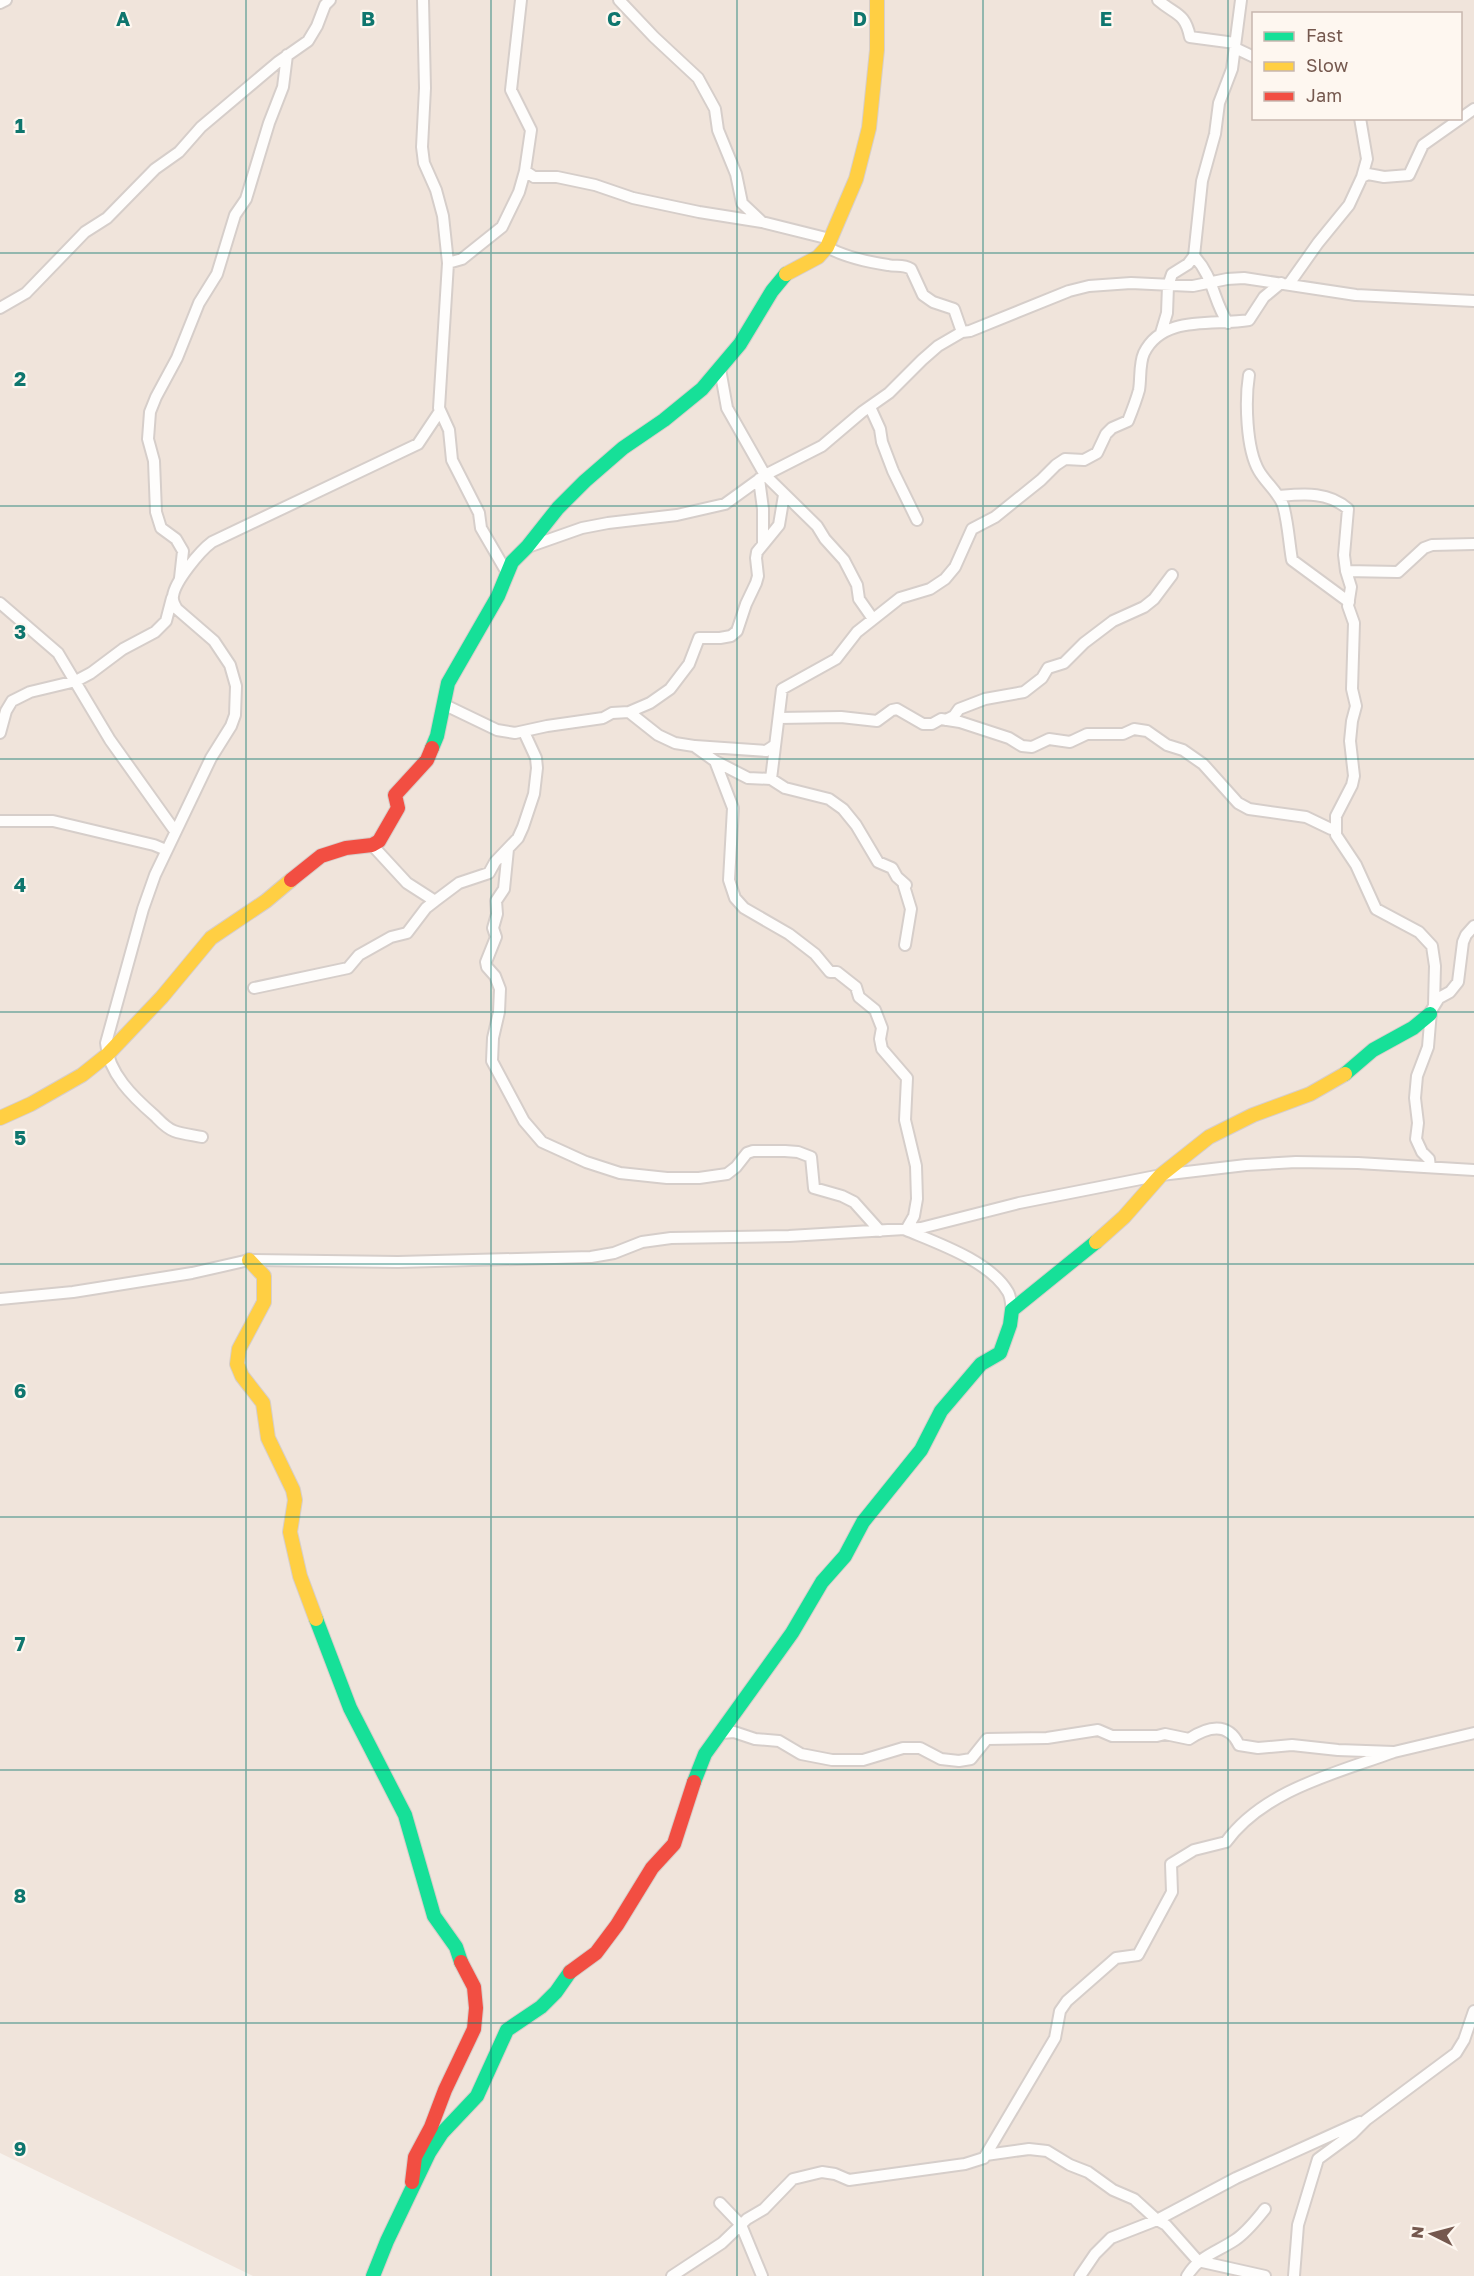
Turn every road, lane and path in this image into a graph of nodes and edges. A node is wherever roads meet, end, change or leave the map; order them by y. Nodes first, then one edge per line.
1 (6, 0) edge
2 (330, 0) edge
3 (423, 0) edge
4 (521, 0) edge
5 (619, 0) edge
6 (877, 0) edge
7 (1158, 0) edge
8 (1241, 0) edge
9 (0, 3) edge
10 (1235, 46) junction
11 (287, 55) junction
12 (1252, 56) edge
13 (1360, 120) edge
14 (1453, 120) edge
15 (525, 171) junction
16 (1362, 177) junction
17 (762, 222) junction
18 (829, 243) junction
19 (1194, 256) junction
20 (448, 263) junction
21 (1212, 282) junction
22 (1285, 284) junction
23 (1168, 286) junction
24 (1474, 301) edge
25 (0, 308) edge
26 (1228, 323) junction
27 (962, 332) junction
28 (1161, 333) junction
29 (720, 369) junction
30 (1249, 375) dead end
31 (870, 407) junction
32 (440, 411) junction
33 (762, 477) junction
34 (784, 495) junction
35 (1278, 496) junction
36 (917, 520) dead end
37 (764, 543) junction
38 (1474, 544) edge
39 (527, 547) junction
40 (506, 571) junction
41 (1346, 571) junction
42 (1172, 575) dead end
43 (180, 581) junction
44 (172, 598) junction
45 (1349, 602) junction
46 (0, 603) edge
47 (873, 619) junction
48 (76, 681) junction
49 (443, 704) junction
50 (629, 712) junction
51 (779, 718) junction
52 (946, 720) junction
53 (524, 732) junction
54 (0, 733) edge
55 (775, 745) junction
56 (694, 746) junction
57 (715, 761) junction
58 (771, 779) junction
59 (0, 821) edge
60 (1335, 829) junction
61 (175, 831) junction
62 (372, 845) junction
63 (508, 849) junction
64 (166, 850) junction
65 (435, 901) junction
66 (1474, 926) edge
67 (905, 945) dead end
68 (254, 988) dead end
69 (1432, 1010) junction
70 (107, 1055) junction
71 (0, 1118) edge
72 (202, 1137) dead end
73 (1430, 1167) junction
74 (1474, 1170) edge
75 (1161, 1175) junction
76 (906, 1230) junction
77 (880, 1232) junction
78 (249, 1260) junction
79 (0, 1299) edge
80 (1012, 1310) junction
81 (722, 1732) junction
82 (1474, 1733) edge
83 (1394, 1752) junction
84 (1474, 2011) edge
85 (1366, 2120) junction
86 (986, 2155) junction
87 (412, 2190) junction
88 (720, 2203) dead end
89 (1265, 2209) dead end
90 (1157, 2220) junction
91 (741, 2225) junction
92 (1198, 2261) junction
93 (373, 2276) edge
94 (672, 2276) edge
95 (762, 2276) edge
96 (1080, 2276) edge
97 (1187, 2276) edge
98 (1264, 2276) edge
99 (1294, 2276) edge

1 - 9 street
2 - 11 street
3 - 20 street
4 - 15 street
5 - 17 street
6 - 18 street
7 - 10 street
8 - 10 street
10 - 12 street
10 - 19 street
11 - 25 street
11 - 43 street
13 - 16 street
14 - 16 street
15 - 17 street
15 - 20 street
16 - 22 street
17 - 18 street
18 - 27 street
18 - 29 street
19 - 21 street
19 - 23 street
20 - 32 street
21 - 22 street
21 - 23 street
21 - 26 street
22 - 24 street
22 - 26 street
23 - 27 street
23 - 28 street
26 - 28 street
27 - 31 street
28 - 47 street
29 - 33 street
29 - 39 street
30 - 35 street
31 - 33 street
31 - 36 street
32 - 40 street
32 - 43 street
33 - 34 street
33 - 37 street
33 - 39 street
34 - 37 street
34 - 47 street
35 - 41 street
35 - 45 street
37 - 50 street
38 - 41 street
39 - 40 street
40 - 49 street
41 - 45 street
42 - 52 street
43 - 44 street
44 - 48 street
44 - 61 street
45 - 60 street
46 - 48 street
47 - 51 street
48 - 54 street
48 - 61 street
49 - 53 street
49 - 62 street
50 - 53 street
50 - 56 street
51 - 52 street
51 - 55 street
52 - 60 street
53 - 63 street
55 - 56 street
55 - 58 street
56 - 57 street
57 - 58 street
57 - 76 street
58 - 67 street
59 - 64 street
60 - 69 street
61 - 64 street
62 - 65 street
62 - 70 street
63 - 65 street
63 - 77 street
64 - 70 street
65 - 68 street
66 - 69 street
69 - 73 street
69 - 75 street
70 - 71 street
70 - 72 street
73 - 74 street
73 - 75 street
75 - 76 street
75 - 80 street
76 - 77 street
76 - 80 street
77 - 78 street
78 - 79 street
78 - 87 street
80 - 81 street
81 - 83 street
81 - 87 street
82 - 83 street
83 - 86 street
84 - 85 street
85 - 90 street
85 - 99 street
86 - 90 street
86 - 91 street
87 - 93 street
88 - 91 street
89 - 92 street
90 - 92 street
90 - 96 street
91 - 94 street
91 - 95 street
92 - 97 street
92 - 98 street

